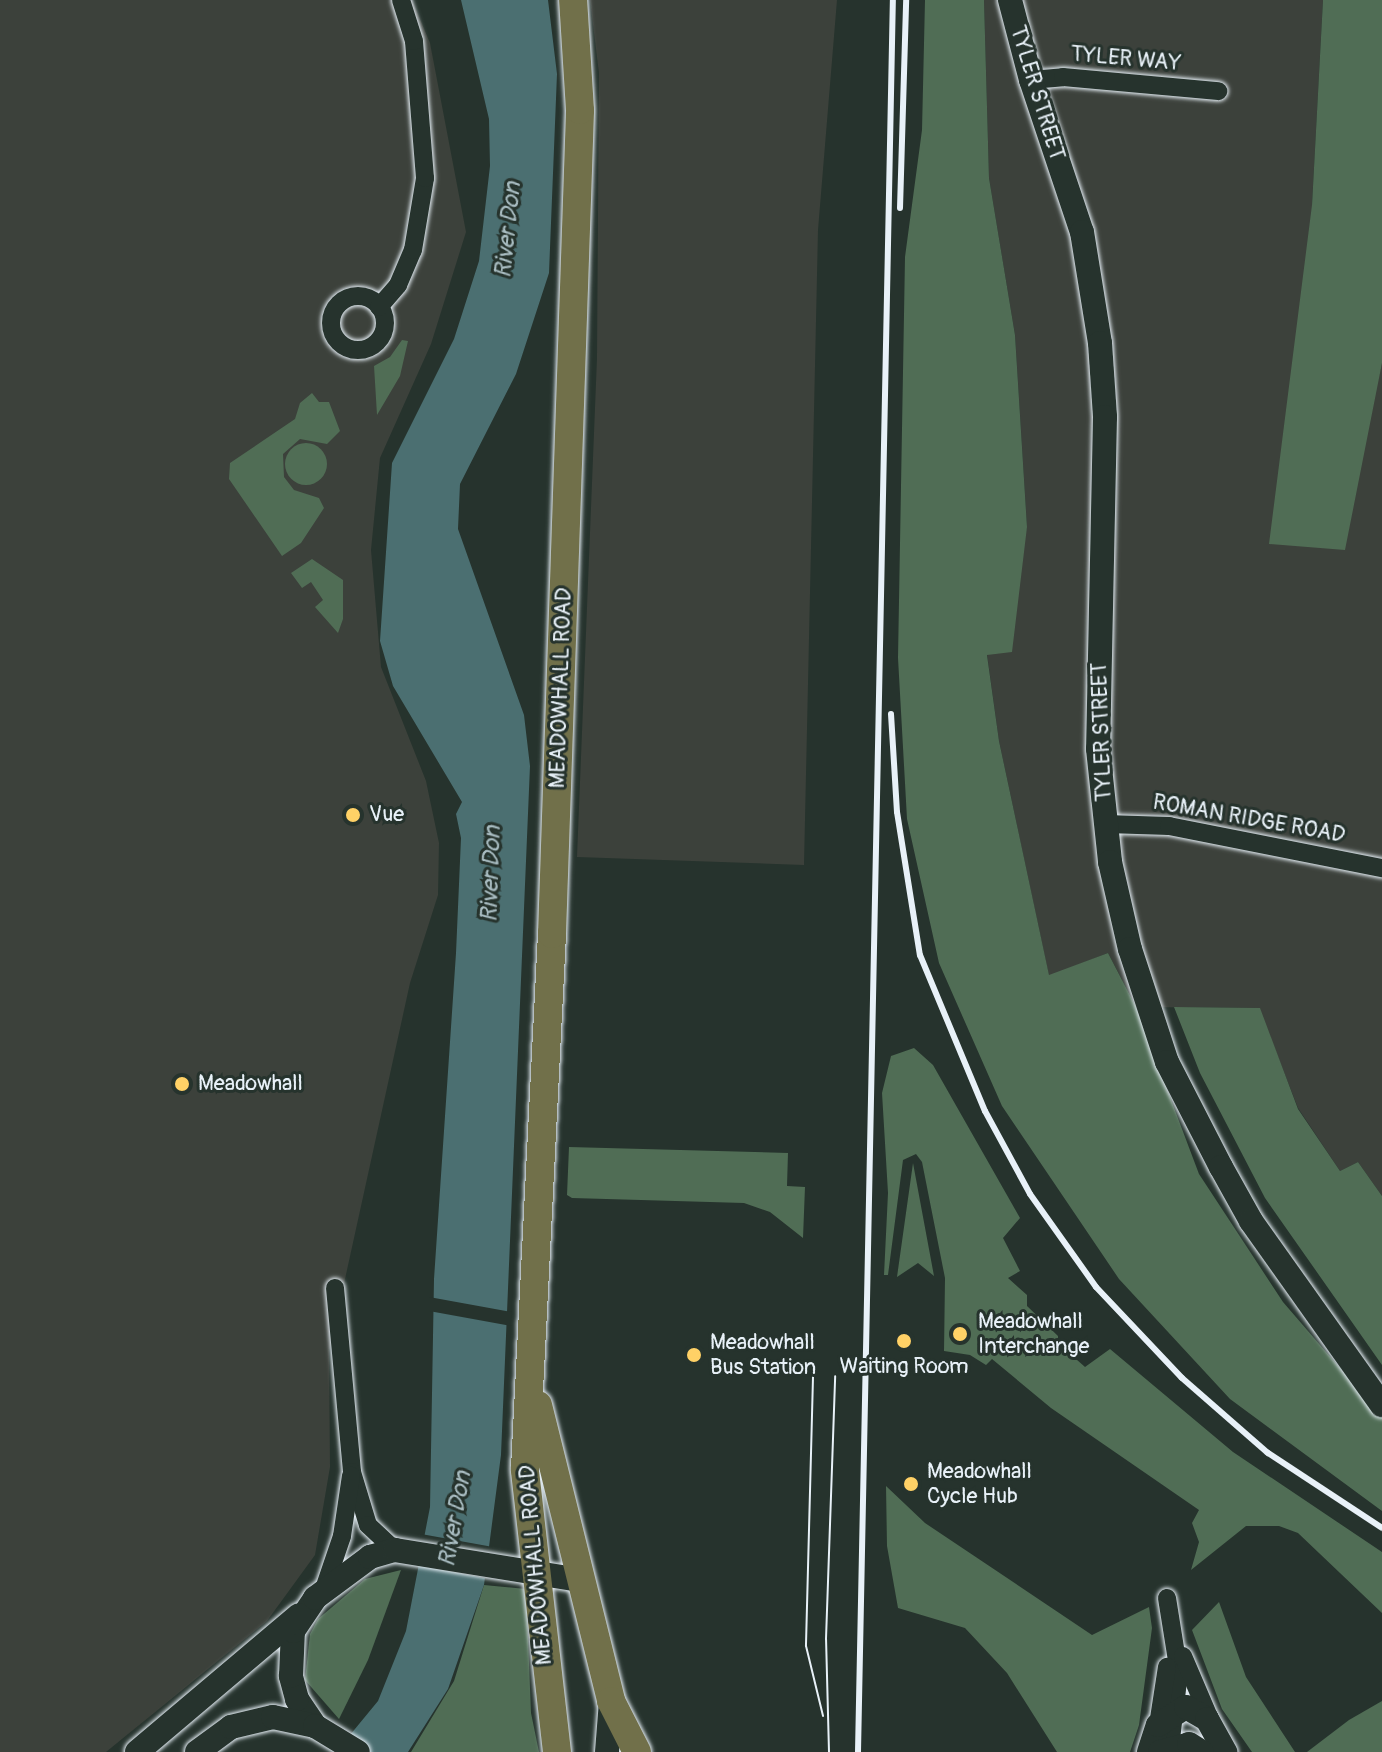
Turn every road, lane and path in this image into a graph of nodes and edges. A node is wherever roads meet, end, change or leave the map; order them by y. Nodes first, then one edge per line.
1 (401, 0) edge
2 (573, 0) edge
3 (1010, 0) edge
4 (1031, 80) junction
5 (1218, 91) dead end
6 (379, 307) dead end
7 (1106, 824) junction
8 (1382, 868) edge
9 (335, 1288) dead end
10 (531, 1377) junction
11 (1382, 1405) edge
12 (352, 1472) junction
13 (395, 1550) junction
14 (537, 1574) junction
15 (580, 1580) junction
16 (324, 1589) junction
17 (1167, 1598) dead end
18 (304, 1611) junction
19 (1176, 1638) junction
20 (1172, 1698) junction
21 (611, 1701) junction
22 (315, 1726) junction
23 (1212, 1747) edge
24 (1160, 1750) edge
25 (137, 1752) edge
26 (197, 1752) edge
27 (358, 1752) edge
28 (557, 1752) edge
29 (607, 1752) edge
30 (637, 1752) edge

1 - 6 street
2 - 10 main road, MEADOWHALL ROAD
3 - 4 main road, TYLER STREET
4 - 5 street, TYLER WAY
4 - 7 main road, TYLER STREET
7 - 8 street, ROMAN RIDGE ROAD
7 - 11 main road, TYLER STREET
9 - 12 street
10 - 14 main road, MEADOWHALL ROAD
10 - 15 main road, MEADOWHALL ROAD
12 - 13 street
12 - 16 street
13 - 14 main road
13 - 16 main road
14 - 15 main road
14 - 28 main road, MEADOWHALL ROAD
15 - 21 main road, MEADOWHALL ROAD
16 - 18 main road
17 - 19 street
18 - 22 main road
18 - 25 main road
19 - 20 street
19 - 23 street
20 - 23 main road
20 - 24 street
20 - 24 main road
21 - 29 main road, MEADOWHALL ROAD
21 - 30 main road, MEADOWHALL ROAD
22 - 26 main road
22 - 27 main road
23 - 24 main road

